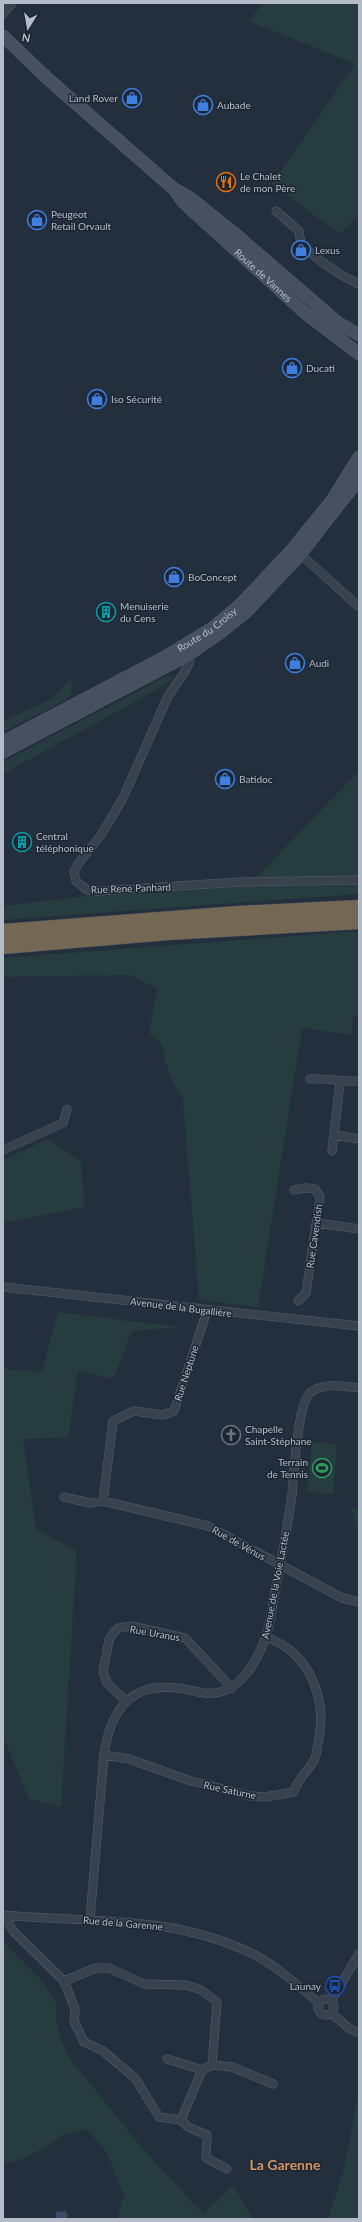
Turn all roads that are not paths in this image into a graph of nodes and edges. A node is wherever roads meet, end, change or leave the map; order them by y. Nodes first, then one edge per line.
1 (12, 3) edge
2 (3, 14) edge
3 (3, 36) edge
4 (174, 189) junction
5 (276, 211) dead end
6 (359, 284) edge
7 (359, 335) edge
8 (359, 354) edge
9 (359, 457) edge
10 (359, 479) edge
11 (297, 551) junction
12 (359, 607) edge
13 (186, 651) junction
14 (3, 742) edge
15 (3, 752) edge
16 (359, 880) edge
17 (359, 908) edge
18 (359, 921) edge
19 (3, 932) edge
20 (3, 946) edge
21 (310, 1079) dead end
22 (359, 1081) edge
23 (340, 1082) junction
24 (67, 1109) dead end
25 (334, 1135) junction
26 (359, 1139) edge
27 (3, 1150) edge
28 (332, 1151) dead end
29 (294, 1190) dead end
30 (317, 1223) junction
31 (359, 1230) edge
32 (3, 1287) edge
33 (298, 1301) dead end
34 (207, 1311) junction
35 (359, 1326) edge
36 (359, 1388) edge
37 (64, 1497) dead end
38 (103, 1501) junction
39 (280, 1566) junction
40 (359, 1602) edge
41 (266, 1636) junction
42 (232, 1688) junction
43 (126, 1701) junction
44 (104, 1755) junction
45 (4, 1916) edge
46 (90, 1920) junction
47 (359, 1954) edge
48 (64, 1981) junction
49 (331, 2000) junction
50 (319, 2003) junction
51 (330, 2013) junction
52 (359, 2033) edge
53 (167, 2059) dead end
54 (212, 2065) junction
55 (202, 2070) junction
56 (273, 2084) dead end
57 (181, 2120) junction
58 (227, 2169) dead end

1 - 2 street
3 - 4 main road, Route de Vannes
4 - 7 main road, Route de Vannes
4 - 8 main road, Route de Vannes
5 - 6 street
9 - 11 main road, Route du Croisy
10 - 11 main road, Route du Croisy
11 - 12 street
11 - 13 main road, Route du Croisy
13 - 14 main road, Route du Croisy
13 - 15 main road, Route du Croisy
13 - 16 street, Rue René Panhard
17 - 19 highway
18 - 20 highway
21 - 23 street
22 - 23 street
23 - 25 street
24 - 27 street
25 - 26 street
25 - 28 street
29 - 30 street, Rue Cavendish
30 - 31 street
30 - 33 street, Rue Cavendish
32 - 34 street, Avenue de la Bugallière
34 - 35 street, Avenue de la Bugallière
34 - 38 street, Rue Neptune
36 - 39 street, Avenue de la Voie Lactée
37 - 38 street, Rue de Vénus
38 - 39 street, Rue de Vénus
39 - 40 street, Rue de Vénus
39 - 41 street, Avenue de la Voie Lactée
41 - 42 street, Avenue de la Voie Lactée
41 - 44 street, Rue Saturne
42 - 43 street
42 - 43 street, Rue Uranus
43 - 44 street
44 - 46 street
45 - 46 street, Rue de la Garenne
45 - 48 street
46 - 50 street, Rue de la Garenne
47 - 49 street
48 - 54 street
48 - 57 street
49 - 50 street
49 - 51 street
50 - 51 street, Rue de la Garenne
51 - 52 street, Rue de la Garenne
53 - 55 street
54 - 55 street
54 - 56 street
55 - 57 street
57 - 58 street

